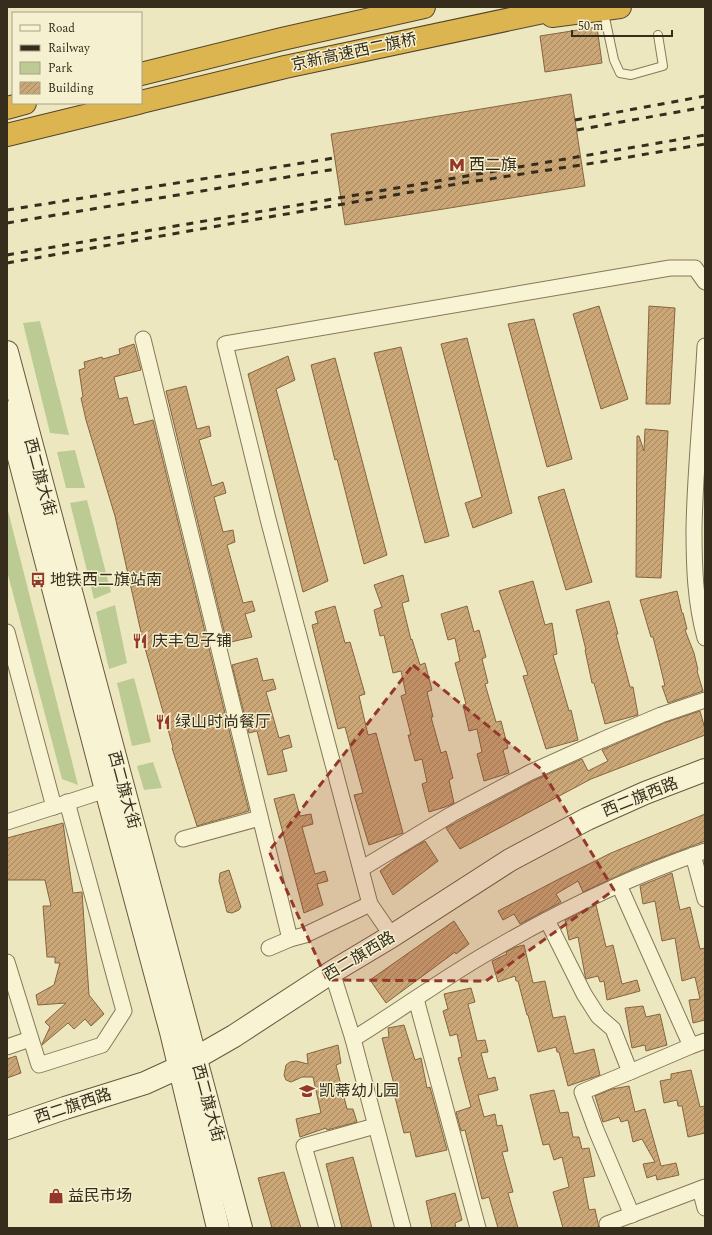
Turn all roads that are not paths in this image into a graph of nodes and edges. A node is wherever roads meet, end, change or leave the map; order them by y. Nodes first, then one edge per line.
1 (424, 7) edge
2 (568, 7) edge
3 (612, 10) edge
4 (461, 29) junction
5 (658, 35) dead end
6 (142, 74) edge
7 (142, 102) edge
8 (21, 104) edge
9 (134, 104) edge
10 (7, 108) edge
11 (7, 135) edge
12 (705, 282) edge
13 (143, 339) dead end
14 (705, 346) edge
15 (7, 352) edge
16 (7, 412) edge
17 (7, 632) edge
18 (705, 638) edge
19 (13, 673) edge
20 (705, 700) edge
21 (705, 770) edge
22 (106, 790) junction
23 (61, 804) junction
24 (260, 818) junction
25 (7, 822) edge
26 (183, 839) dead end
27 (699, 853) edge
28 (361, 869) junction
29 (619, 885) junction
30 (705, 899) edge
31 (370, 904) junction
32 (547, 920) junction
33 (392, 936) junction
34 (290, 939) junction
35 (269, 948) dead end
36 (7, 962) edge
37 (332, 972) junction
38 (416, 999) junction
39 (30, 1039) junction
40 (353, 1039) junction
41 (698, 1043) edge
42 (7, 1047) edge
43 (188, 1063) junction
44 (630, 1072) junction
45 (375, 1126) junction
46 (7, 1128) edge
47 (703, 1188) edge
48 (705, 1208) edge
49 (632, 1215) junction
50 (607, 1224) dead end
51 (218, 1228) edge
52 (241, 1228) edge
53 (327, 1228) edge
54 (403, 1228) edge
55 (478, 1228) edge

1 - 6 highway, 京新高速西二旗桥
2 - 4 highway, 京新高速西二旗桥
3 - 4 highway
3 - 5 lane
4 - 7 highway, 京新高速西二旗桥
8 - 10 highway
9 - 11 highway
12 - 28 street
13 - 24 street
14 - 18 street
15 - 43 main road, 西二旗大街
16 - 22 main road, 西二旗大街
17 - 19 street
19 - 23 street
20 - 28 street
21 - 33 main road, 西二旗西路
22 - 23 street
22 - 43 main road, 西二旗大街
23 - 25 street
23 - 39 street
24 - 26 street
24 - 34 street
27 - 29 street
27 - 30 street
28 - 31 street
29 - 32 street
29 - 41 street
31 - 33 street
31 - 34 street
32 - 38 street
32 - 44 street
33 - 37 main road, 西二旗西路
34 - 35 street
36 - 39 street
37 - 40 street
37 - 43 main road, 西二旗西路
38 - 40 street
38 - 55 street
39 - 42 street
40 - 45 street
41 - 44 street
43 - 46 main road, 西二旗西路
43 - 51 main road, 西二旗大街
43 - 52 main road, 西二旗大街
44 - 49 street
45 - 53 street
45 - 54 street
47 - 48 street
47 - 49 street
49 - 50 street

